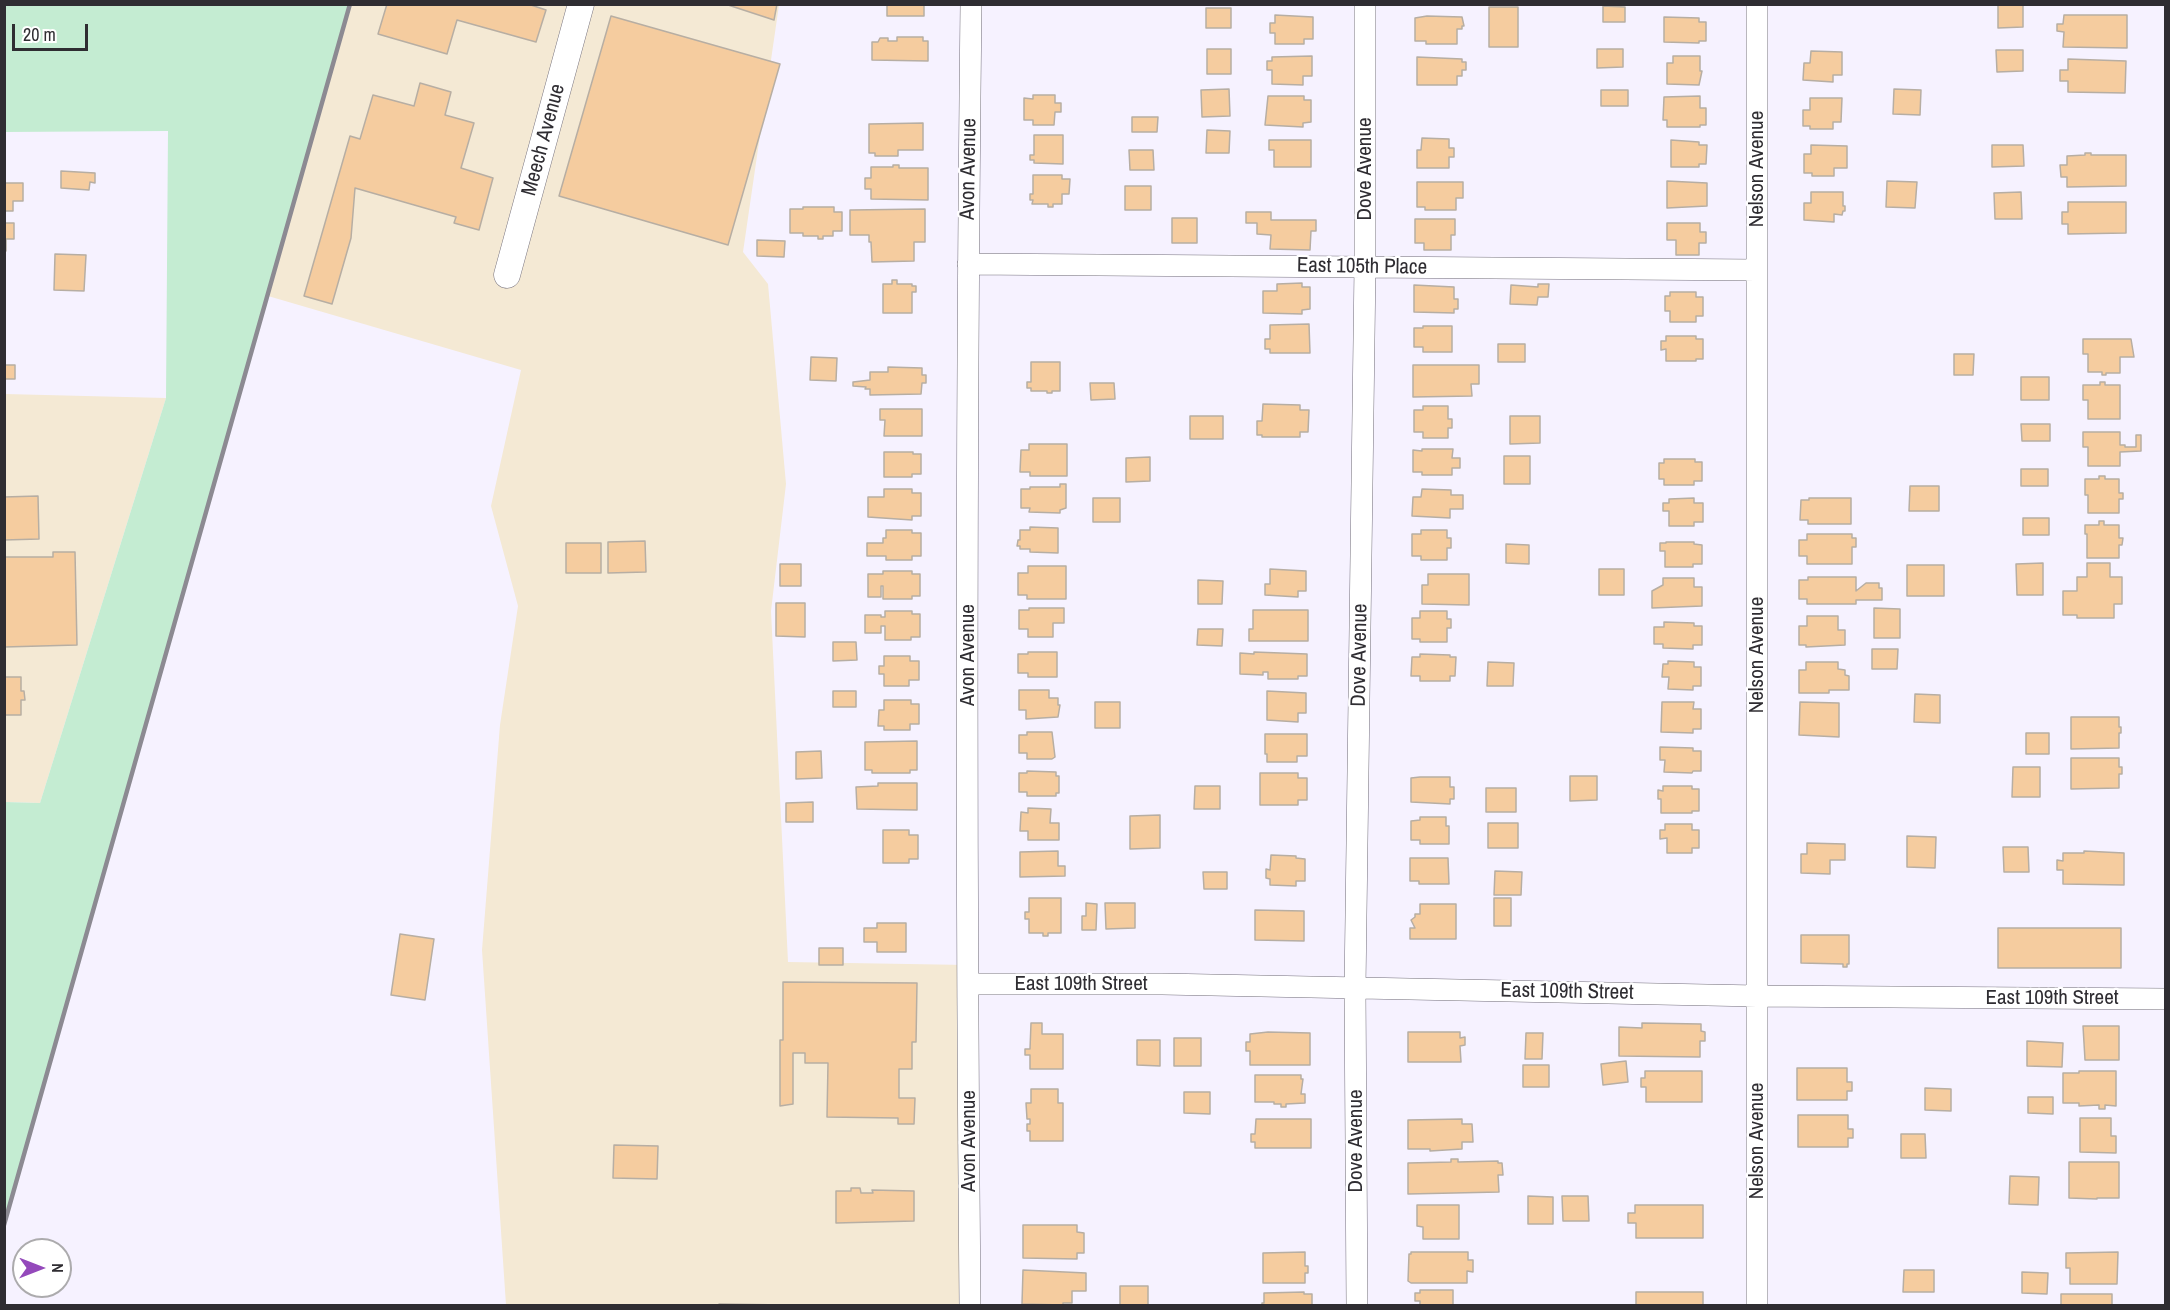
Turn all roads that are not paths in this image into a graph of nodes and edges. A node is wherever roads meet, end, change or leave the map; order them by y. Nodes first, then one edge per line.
1 (581, 4) edge
2 (971, 4) edge
3 (1365, 4) edge
4 (1757, 4) edge
5 (968, 264) junction
6 (1365, 267) junction
7 (1757, 270) junction
8 (507, 275) dead end
9 (968, 984) junction
10 (1355, 987) junction
11 (1757, 996) junction
12 (2166, 999) edge
13 (970, 1305) edge
14 (1357, 1305) edge
15 (1757, 1305) edge

1 - 8 street, Meech Avenue
2 - 5 street, Avon Avenue
3 - 6 street, Dove Avenue
4 - 7 street, Nelson Avenue
5 - 6 street, East 105th Place
5 - 9 street, Avon Avenue
6 - 7 street, East 105th Place
6 - 10 street, Dove Avenue
7 - 11 street, Nelson Avenue
9 - 10 street, East 109th Street
9 - 13 street, Avon Avenue
10 - 11 street, East 109th Street
10 - 14 street, Dove Avenue
11 - 12 street, East 109th Street
11 - 15 street, Nelson Avenue

